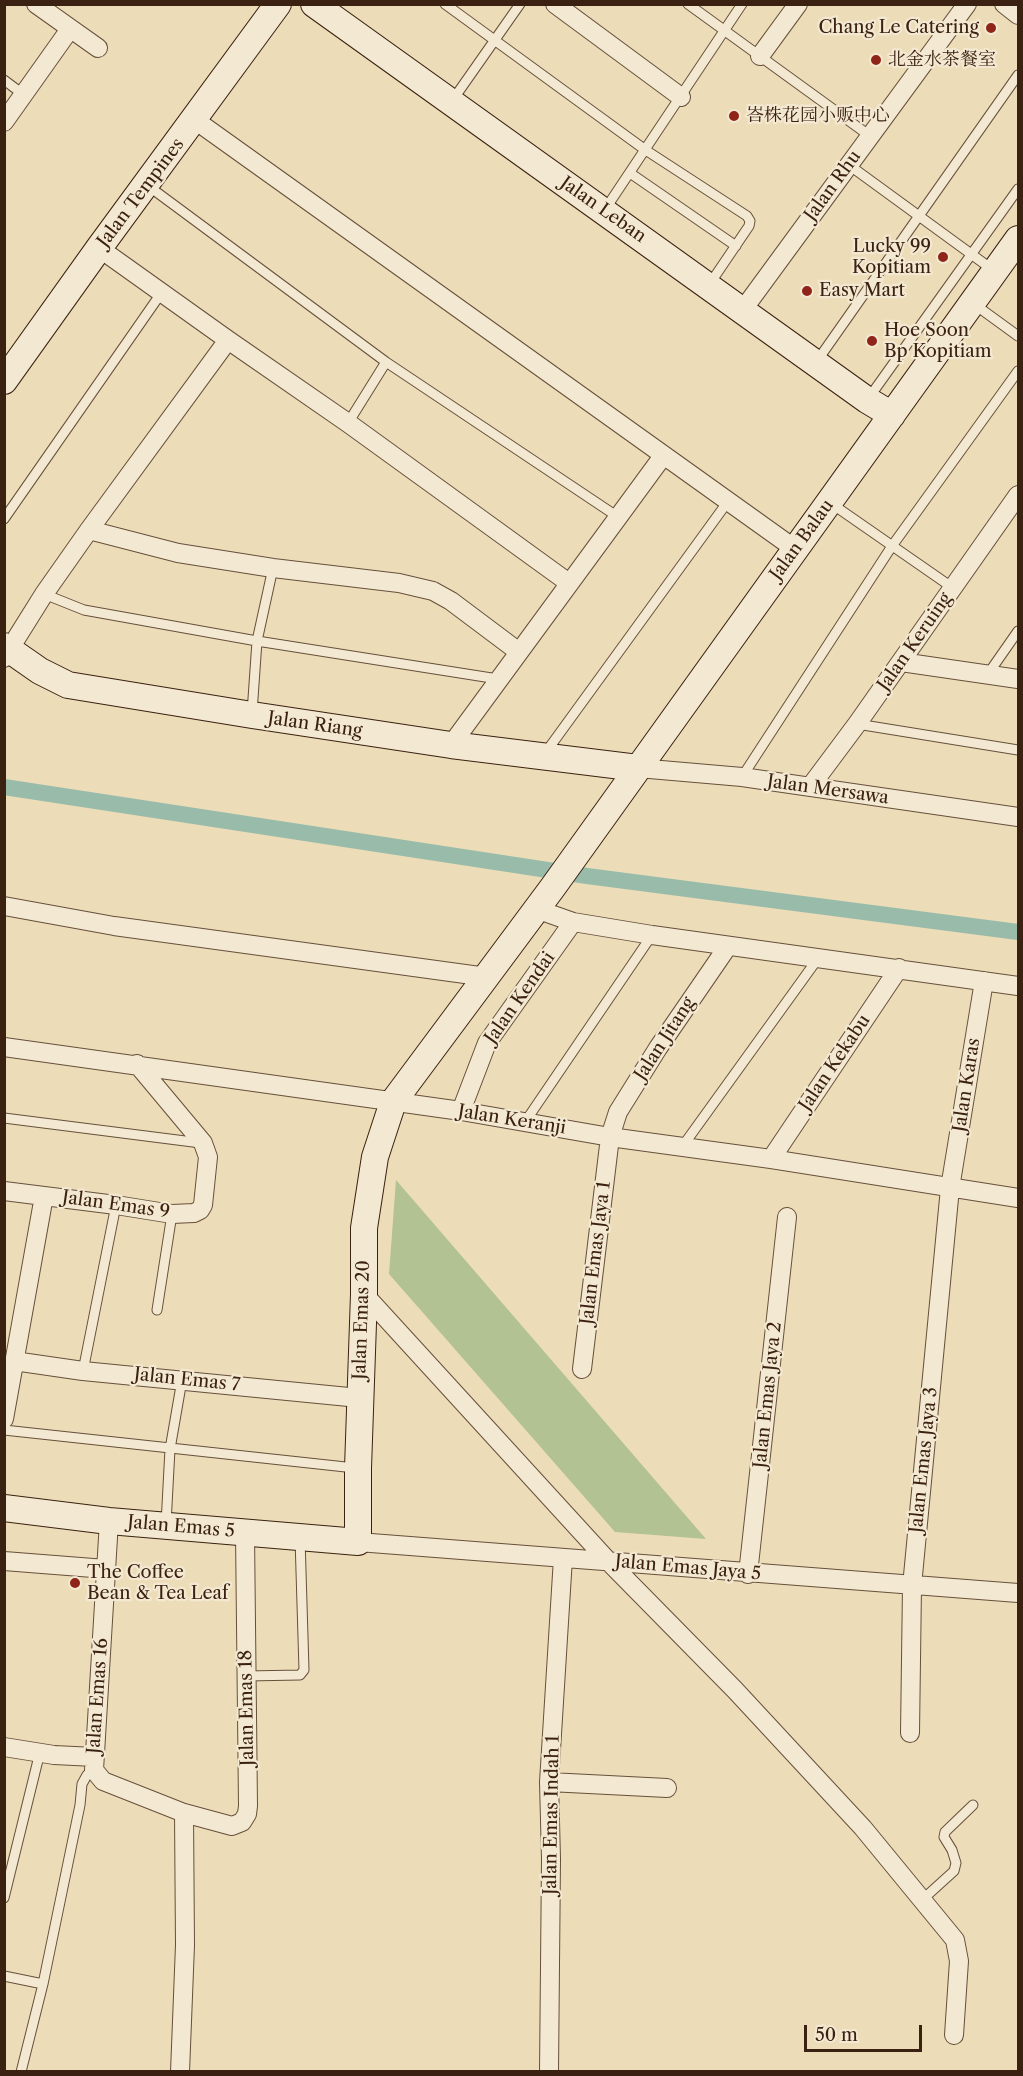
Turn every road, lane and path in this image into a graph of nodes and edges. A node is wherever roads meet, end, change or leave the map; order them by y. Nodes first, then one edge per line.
1 (36, 4) edge
2 (278, 4) edge
3 (314, 4) edge
4 (445, 4) edge
5 (520, 4) edge
6 (555, 4) edge
7 (688, 4) edge
8 (742, 4) edge
9 (967, 4) edge
10 (1005, 4) edge
11 (792, 7) edge
12 (1018, 15) edge
13 (70, 29) junction
14 (725, 32) junction
15 (495, 40) junction
16 (98, 48) dead end
17 (760, 56) junction
18 (1018, 75) edge
19 (4, 80) edge
20 (24, 95) junction
21 (681, 97) junction
22 (451, 103) junction
23 (195, 120) junction
24 (4, 122) edge
25 (870, 136) junction
26 (644, 149) junction
27 (849, 165) junction
28 (630, 173) junction
29 (146, 184) junction
30 (1018, 189) edge
31 (604, 211) junction
32 (919, 216) junction
33 (1018, 239) edge
34 (736, 246) junction
35 (99, 248) junction
36 (972, 254) junction
37 (995, 271) junction
38 (708, 285) junction
39 (162, 292) junction
40 (972, 303) junction
41 (742, 311) junction
42 (1018, 336) edge
43 (228, 340) junction
44 (386, 362) junction
45 (816, 363) junction
46 (1018, 371) edge
47 (4, 381) edge
48 (867, 400) junction
49 (892, 415) junction
50 (348, 423) junction
51 (663, 456) junction
52 (1018, 495) edge
53 (729, 500) junction
54 (829, 502) junction
55 (618, 517) junction
56 (4, 519) edge
57 (89, 530) junction
58 (892, 546) junction
59 (795, 549) junction
60 (273, 568) junction
61 (569, 583) junction
62 (953, 588) junction
63 (44, 594) junction
64 (1018, 631) edge
65 (256, 641) junction
66 (6, 651) edge
67 (519, 652) junction
68 (901, 662) junction
69 (988, 674) junction
70 (1018, 679) edge
71 (498, 680) junction
72 (252, 715) junction
73 (857, 724) junction
74 (451, 745) junction
75 (1018, 750) edge
76 (542, 757) junction
77 (638, 768) junction
78 (742, 777) junction
79 (810, 787) junction
80 (1018, 817) edge
81 (4, 906) edge
82 (537, 909) junction
83 (573, 922) junction
84 (652, 935) junction
85 (728, 946) junction
86 (819, 956) junction
87 (899, 968) junction
88 (487, 977) junction
89 (984, 981) junction
90 (1018, 986) edge
91 (4, 1047) edge
92 (136, 1064) junction
93 (393, 1102) junction
94 (460, 1111) junction
95 (4, 1118) edge
96 (525, 1122) junction
97 (610, 1137) junction
98 (203, 1143) junction
99 (682, 1147) junction
100 (771, 1159) junction
101 (950, 1188) junction
102 (4, 1191) edge
103 (44, 1196) junction
104 (1018, 1198) edge
105 (116, 1205) junction
106 (172, 1214) junction
107 (787, 1217) dead end
108 (364, 1294) junction
109 (158, 1310) dead end
110 (14, 1361) junction
111 (582, 1369) dead end
112 (83, 1371) junction
113 (182, 1379) junction
114 (359, 1398) junction
115 (4, 1419) edge
116 (4, 1430) edge
117 (170, 1449) junction
118 (358, 1468) junction
119 (4, 1508) edge
120 (110, 1521) junction
121 (166, 1526) junction
122 (245, 1533) junction
123 (300, 1537) junction
124 (358, 1542) junction
125 (563, 1558) junction
126 (4, 1561) edge
127 (609, 1562) junction
128 (106, 1569) junction
129 (748, 1574) junction
130 (912, 1586) junction
131 (1018, 1593) edge
132 (246, 1676) junction
133 (910, 1733) dead end
134 (4, 1748) edge
135 (40, 1752) junction
136 (94, 1763) junction
137 (549, 1782) junction
138 (667, 1788) dead end
139 (973, 1805) dead end
140 (184, 1813) junction
141 (4, 1898) edge
142 (922, 1900) junction
143 (4, 1976) edge
144 (43, 1984) junction
145 (954, 2036) dead end
146 (21, 2072) edge
147 (180, 2072) edge
148 (549, 2072) edge

1 - 13 street
2 - 23 street, Jalan Tempines
3 - 22 street, Jalan Leban
4 - 15 lane
5 - 15 lane
6 - 21 street
7 - 14 lane
8 - 14 lane
9 - 25 street, Jalan Rhu
10 - 12 street
11 - 17 street
13 - 16 street
13 - 20 street
14 - 17 lane
14 - 21 lane
15 - 22 lane
15 - 26 lane
17 - 25 lane
18 - 32 lane
19 - 20 lane
20 - 24 street
21 - 26 lane
22 - 31 street, Jalan Leban
23 - 29 street, Jalan Tempines
23 - 51 street
25 - 27 street, Jalan Rhu
26 - 28 lane
26 - 34 lane
27 - 32 lane
27 - 41 street, Jalan Rhu
28 - 31 lane
28 - 34 lane
29 - 35 street, Jalan Tempines
29 - 44 lane
30 - 36 lane
31 - 38 street, Jalan Leban
32 - 36 lane
32 - 45 lane
33 - 37 street, Jalan Balau
34 - 38 lane
35 - 39 street
35 - 47 street, Jalan Tempines
36 - 37 lane
36 - 48 lane
37 - 40 street, Jalan Balau
38 - 41 street, Jalan Leban
39 - 43 street
39 - 56 lane
40 - 42 lane
40 - 49 street, Jalan Balau
41 - 45 street, Jalan Leban
43 - 50 street
43 - 57 street
44 - 50 lane
44 - 55 lane
45 - 48 street, Jalan Leban
46 - 58 lane
48 - 49 street, Jalan Leban
49 - 54 street, Jalan Balau
50 - 61 street
51 - 53 street
51 - 55 street
52 - 62 street, Jalan Keruing
53 - 59 street
53 - 76 lane
54 - 58 lane
54 - 59 street, Jalan Balau
55 - 61 street
57 - 60 street
57 - 63 street
58 - 62 lane
58 - 78 lane
59 - 77 street, Jalan Balau
60 - 65 lane
60 - 67 street
61 - 67 street
62 - 68 street, Jalan Keruing
63 - 65 lane
63 - 66 street
64 - 69 lane
65 - 71 lane
65 - 72 lane
66 - 72 street, Jalan Riang
67 - 71 street
68 - 69 street
68 - 73 street, Jalan Keruing
69 - 70 street
71 - 74 street
72 - 74 street, Jalan Riang
73 - 75 lane
73 - 79 street, Jalan Keruing
74 - 76 street, Jalan Riang
76 - 77 street, Jalan Riang
77 - 78 street, Jalan Mersawa
77 - 82 street, Jalan Balau
78 - 79 street, Jalan Mersawa
79 - 80 street, Jalan Mersawa
81 - 88 street
82 - 83 street
82 - 88 street, Jalan Balau
83 - 84 street
83 - 94 street, Jalan Kendai
84 - 85 street
84 - 96 lane
85 - 86 street
85 - 97 street, Jalan Jitang
86 - 87 street
86 - 99 lane
87 - 89 street
87 - 100 street, Jalan Kekabu
88 - 93 street, Jalan Emas 20
89 - 90 street
89 - 101 street, Jalan Karas
91 - 92 street, Jalan Keranji
92 - 93 street, Jalan Keranji
92 - 98 street
93 - 94 street, Jalan Keranji
93 - 108 street, Jalan Emas 20
94 - 96 street, Jalan Keranji
95 - 98 lane
96 - 97 street, Jalan Keranji
97 - 99 street, Jalan Keranji
97 - 111 street, Jalan Emas Jaya 1
98 - 106 street, Jalan Emas 9
99 - 100 street, Jalan Keranji
100 - 101 street, Jalan Keranji
101 - 104 street, Jalan Keranji
101 - 130 street, Jalan Emas Jaya 3
102 - 103 street, Jalan Emas 9
103 - 105 street, Jalan Emas 9
103 - 110 street
105 - 106 street, Jalan Emas 9
105 - 112 lane
106 - 109 lane
107 - 129 street, Jalan Emas Jaya 2
108 - 114 street, Jalan Emas 20
108 - 127 street
110 - 112 street, Jalan Emas 7
110 - 115 street
112 - 113 street, Jalan Emas 7
113 - 114 street, Jalan Emas 7
113 - 117 lane
114 - 118 street, Jalan Emas 20
116 - 117 lane
117 - 118 lane
117 - 121 lane
118 - 124 street, Jalan Emas 20
119 - 120 street, Jalan Emas 5
120 - 121 street, Jalan Emas 5
120 - 128 street, Jalan Emas 16
121 - 122 street, Jalan Emas 5
122 - 123 street, Jalan Emas 5
122 - 132 street, Jalan Emas 18
123 - 124 street, Jalan Emas 5
123 - 132 lane
124 - 125 street, Jalan Emas Jaya 5
125 - 127 street, Jalan Emas Jaya 5
125 - 137 street, Jalan Emas Indah 1
126 - 128 street
127 - 129 street, Jalan Emas Jaya 5
127 - 142 street
128 - 136 street, Jalan Emas 16
129 - 130 street, Jalan Emas Jaya 5
130 - 131 street, Jalan Emas Jaya 5
130 - 133 street, Jalan Emas Jaya 3
132 - 140 street, Jalan Emas 18
134 - 135 street
135 - 136 street
135 - 141 lane
136 - 140 street, Jalan Emas 16
136 - 144 lane
137 - 138 street
137 - 148 street, Jalan Emas Indah 1
139 - 142 lane
140 - 147 street
142 - 145 street
143 - 144 lane
144 - 146 lane

